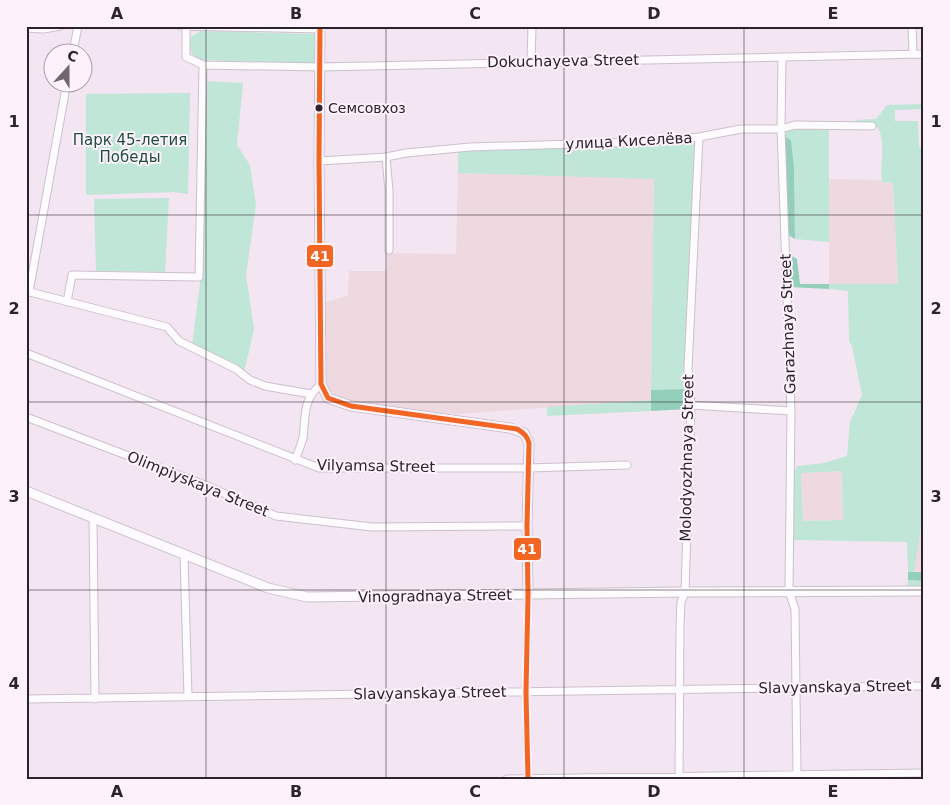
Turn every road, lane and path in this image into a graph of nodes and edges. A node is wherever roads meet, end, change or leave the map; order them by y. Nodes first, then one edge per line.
1 (60, 26) edge
2 (78, 26) edge
3 (180, 26) edge
4 (186, 26) edge
5 (532, 26) edge
6 (912, 26) edge
7 (45, 27) edge
8 (320, 27) edge
9 (26, 28) edge
10 (75, 42) edge
11 (912, 54) junction
12 (924, 54) edge
13 (782, 57) junction
14 (532, 61) junction
15 (203, 65) junction
16 (320, 67) junction
17 (65, 92) edge
18 (872, 126) dead end
19 (781, 129) junction
20 (699, 137) junction
21 (386, 157) junction
22 (319, 161) junction
23 (388, 250) dead end
24 (28, 291) edge
25 (68, 302) junction
26 (26, 354) edge
27 (321, 384) junction
28 (311, 394) junction
29 (691, 405) junction
30 (791, 412) junction
31 (26, 417) edge
32 (296, 460) junction
33 (627, 465) dead end
34 (528, 468) junction
35 (26, 491) edge
36 (93, 519) junction
37 (526, 526) junction
38 (184, 555) junction
39 (789, 591) junction
40 (924, 591) edge
41 (685, 592) junction
42 (528, 595) junction
43 (924, 686) edge
44 (795, 688) junction
45 (681, 690) junction
46 (526, 692) junction
47 (188, 697) junction
48 (26, 699) edge
49 (95, 699) junction
50 (797, 774) junction
51 (924, 774) edge
52 (679, 778) edge
53 (507, 779) edge
54 (528, 779) edge

1 - 7 street
2 - 10 street
3 - 4 street
4 - 8 street
4 - 15 street
5 - 14 street
6 - 11 street
7 - 9 street
8 - 16 street
11 - 12 street, Dokuchayeva Street
11 - 13 street, Dokuchayeva Street
13 - 14 street, Dokuchayeva Street
13 - 19 street, Garazhnaya Street
14 - 16 street, Dokuchayeva Street
15 - 16 street, Dokuchayeva Street
15 - 25 street
16 - 22 street
17 - 24 street
18 - 19 street, улица Киселёва
19 - 20 street, улица Киселёва
19 - 30 street, Garazhnaya Street
20 - 21 street, улица Киселёва
20 - 29 street, Molodyozhnaya Street
21 - 22 street, улица Киселёва
21 - 23 street
22 - 27 street
24 - 25 street
25 - 28 street
26 - 32 street, Vilyamsa Street
27 - 28 street
27 - 34 street
28 - 32 street
29 - 30 street
29 - 41 street, Molodyozhnaya Street
30 - 39 street, Garazhnaya Street
31 - 37 street, Olimpiyskaya Street
32 - 34 street, Vilyamsa Street
33 - 34 street, Vilyamsa Street
34 - 37 street
35 - 36 street, Vinogradnaya Street
36 - 38 street, Vinogradnaya Street
36 - 49 street
37 - 42 street
38 - 42 street, Vinogradnaya Street
38 - 47 street
39 - 40 street, Vinogradnaya Street
39 - 41 street, Vinogradnaya Street
39 - 44 street, Garazhnaya Street
41 - 42 street, Vinogradnaya Street
41 - 45 street, Molodyozhnaya Street
42 - 46 street
43 - 44 street, Slavyanskaya Street
44 - 45 street, Slavyanskaya Street
44 - 50 street, Garazhnaya Street
45 - 46 street, Slavyanskaya Street
45 - 52 street, Molodyozhnaya Street
46 - 47 street, Slavyanskaya Street
46 - 54 street
47 - 49 street, Slavyanskaya Street
48 - 49 street, Slavyanskaya Street
50 - 51 street
50 - 52 street
52 - 54 street
53 - 54 street

